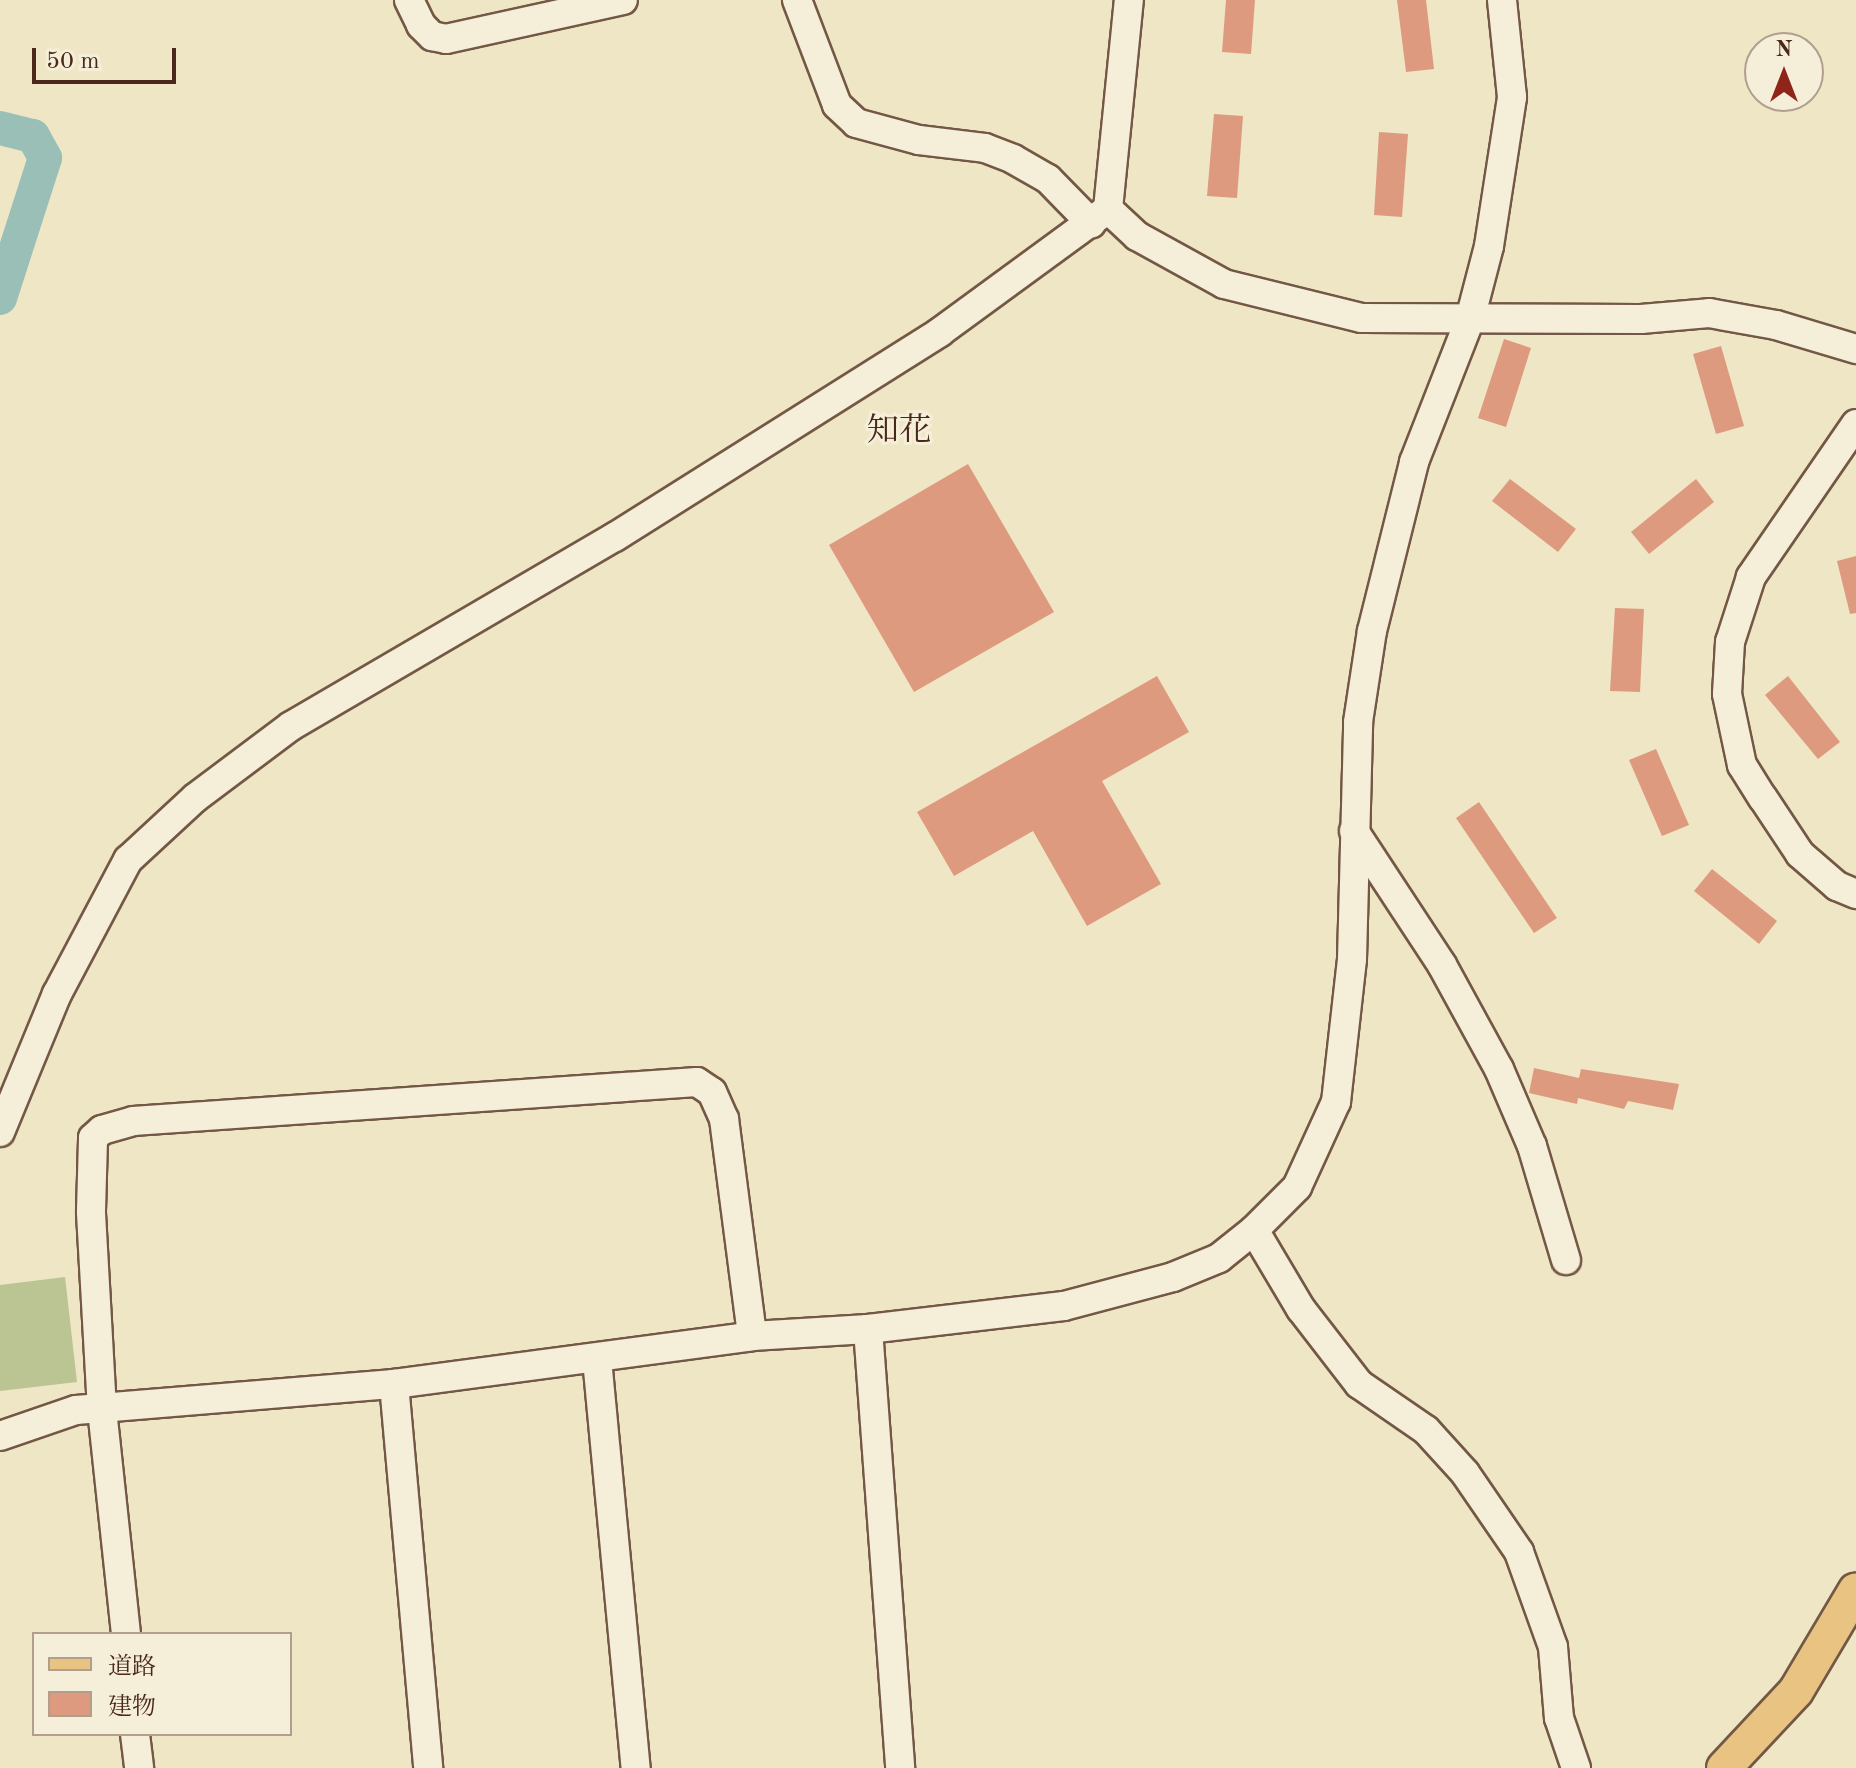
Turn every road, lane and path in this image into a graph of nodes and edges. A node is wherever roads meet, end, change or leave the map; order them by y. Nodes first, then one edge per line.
1 (409, 0) edge
2 (623, 0) edge
3 (797, 0) edge
4 (1129, 0) edge
5 (1502, 0) edge
6 (1100, 216) junction
7 (1470, 319) junction
8 (1856, 349) edge
9 (1856, 424) edge
10 (1354, 831) junction
11 (1856, 894) edge
12 (0, 1132) edge
13 (1254, 1230) junction
14 (1566, 1260) dead end
15 (868, 1329) junction
16 (752, 1336) junction
17 (597, 1359) junction
18 (394, 1384) junction
19 (102, 1410) junction
20 (0, 1436) edge
21 (1856, 1590) edge
22 (126, 1632) edge
23 (135, 1736) edge
24 (139, 1768) edge
25 (428, 1768) edge
26 (636, 1768) edge
27 (900, 1768) edge
28 (1576, 1768) edge
29 (1724, 1768) edge

1 - 2 lane
3 - 6 lane
4 - 6 lane
5 - 7 lane
6 - 7 lane
6 - 12 lane
7 - 8 lane
7 - 10 lane
9 - 11 lane
10 - 13 lane
10 - 14 lane
13 - 15 lane
13 - 28 lane
15 - 16 lane
15 - 27 lane
16 - 17 lane
16 - 19 lane
17 - 18 lane
17 - 26 lane
18 - 19 lane
18 - 25 lane
19 - 20 lane
19 - 22 lane
21 - 29 main road
23 - 24 lane

